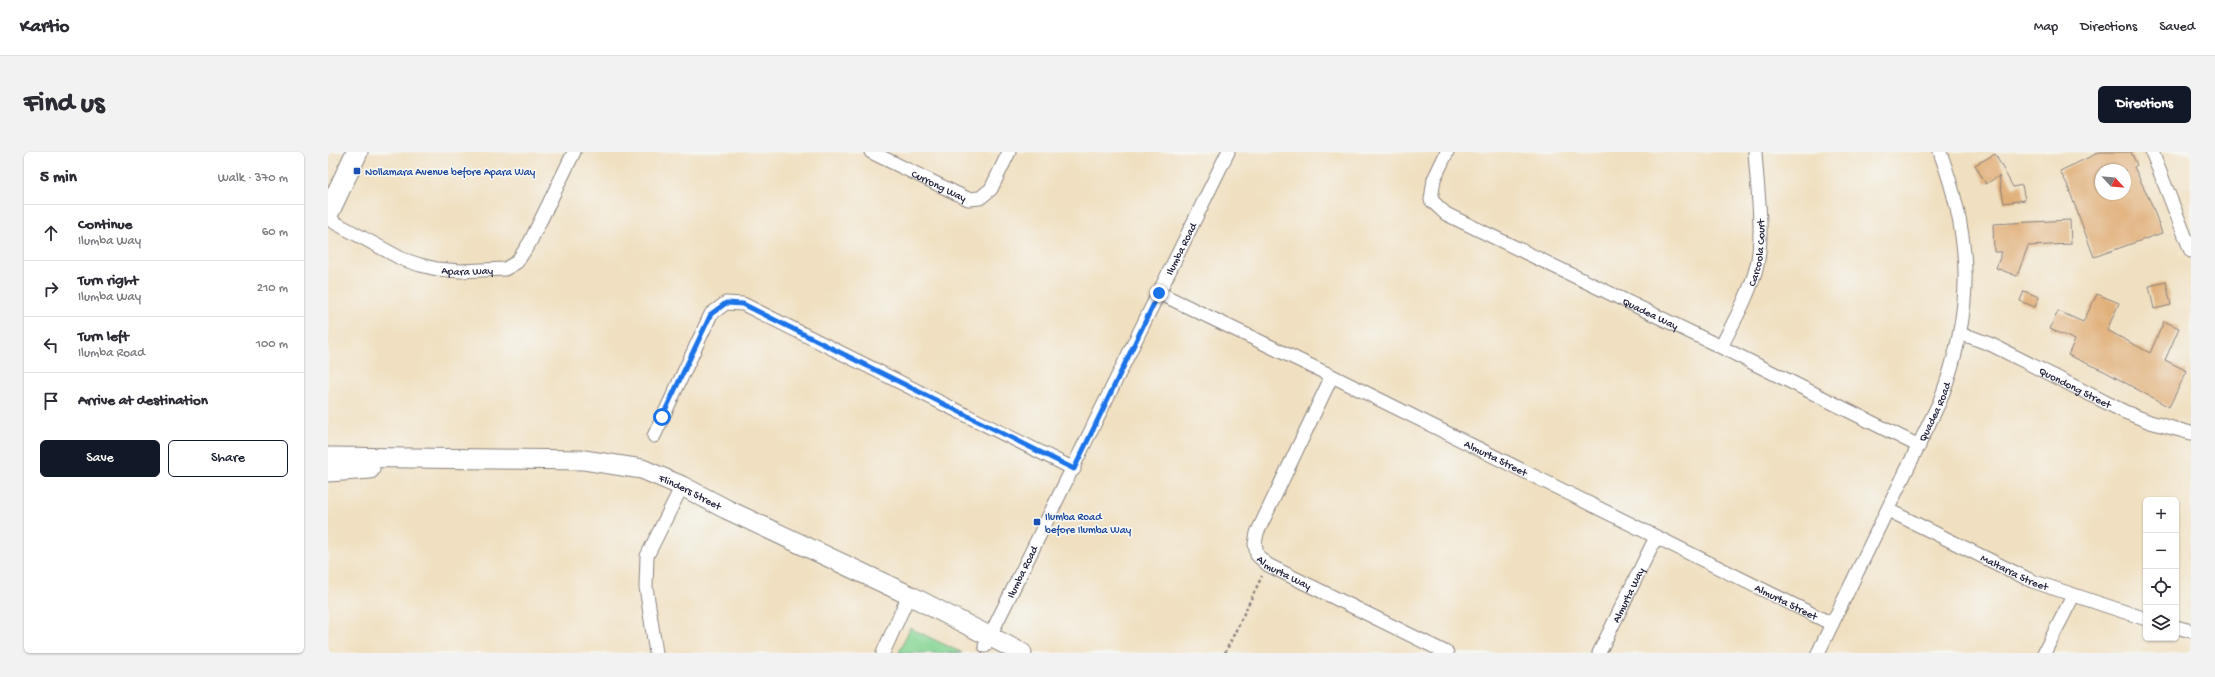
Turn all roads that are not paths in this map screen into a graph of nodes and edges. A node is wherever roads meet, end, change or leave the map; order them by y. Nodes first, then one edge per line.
1 (341, 152) edge
2 (357, 152) edge
3 (574, 152) edge
4 (871, 152) edge
5 (1009, 152) edge
6 (1228, 152) edge
7 (1447, 152) edge
8 (1755, 152) edge
9 (1940, 152) edge
10 (2152, 152) edge
11 (328, 179) edge
12 (328, 213) edge
13 (328, 219) edge
14 (2191, 251) edge
15 (1159, 293) junction
16 (1961, 336) junction
17 (1721, 347) junction
18 (1332, 376) junction
19 (2191, 432) edge
20 (654, 436) dead end
21 (1919, 446) junction
22 (328, 457) edge
23 (1074, 469) junction
24 (328, 472) edge
25 (679, 491) junction
26 (1888, 510) junction
27 (1656, 537) junction
28 (2073, 596) junction
29 (907, 601) junction
30 (2143, 618) edge
31 (1832, 624) junction
32 (2179, 628) edge
33 (2191, 631) edge
34 (992, 645) edge
35 (656, 653) edge
36 (883, 653) edge
37 (1022, 653) edge
38 (1447, 653) edge
39 (1599, 653) edge
40 (1818, 653) edge
41 (2044, 653) edge

1 - 11 main road
2 - 12 main road
3 - 13 street, Apara Way
4 - 5 street, Currong Way
6 - 15 street, Ilumba Road
7 - 17 street, Quadea Way
8 - 17 street, Carcoola Court
9 - 16 street, Quadea Road
10 - 14 street
15 - 18 street, Almurta Street
15 - 23 street, Ilumba Road
16 - 19 street, Quondong Street
16 - 21 street, Quadea Road
17 - 21 street, Quadea Way
18 - 27 street, Almurta Street
18 - 38 street, Almurta Way
20 - 23 street
21 - 26 street, Quadea Road
22 - 25 main road, Flinders Street
23 - 34 street, Ilumba Road
24 - 25 main road, Flinders Street
25 - 29 main road, Flinders Street
25 - 35 street
26 - 28 street, Maltarra Street
26 - 31 street, Quadea Road
27 - 31 street, Almurta Street
27 - 39 street, Almurta Way
28 - 30 street, Maltarra Street
28 - 41 street
29 - 34 main road, Flinders Street
29 - 36 street
31 - 40 street, Quadea Road
32 - 33 street
34 - 37 main road, Flinders Street

